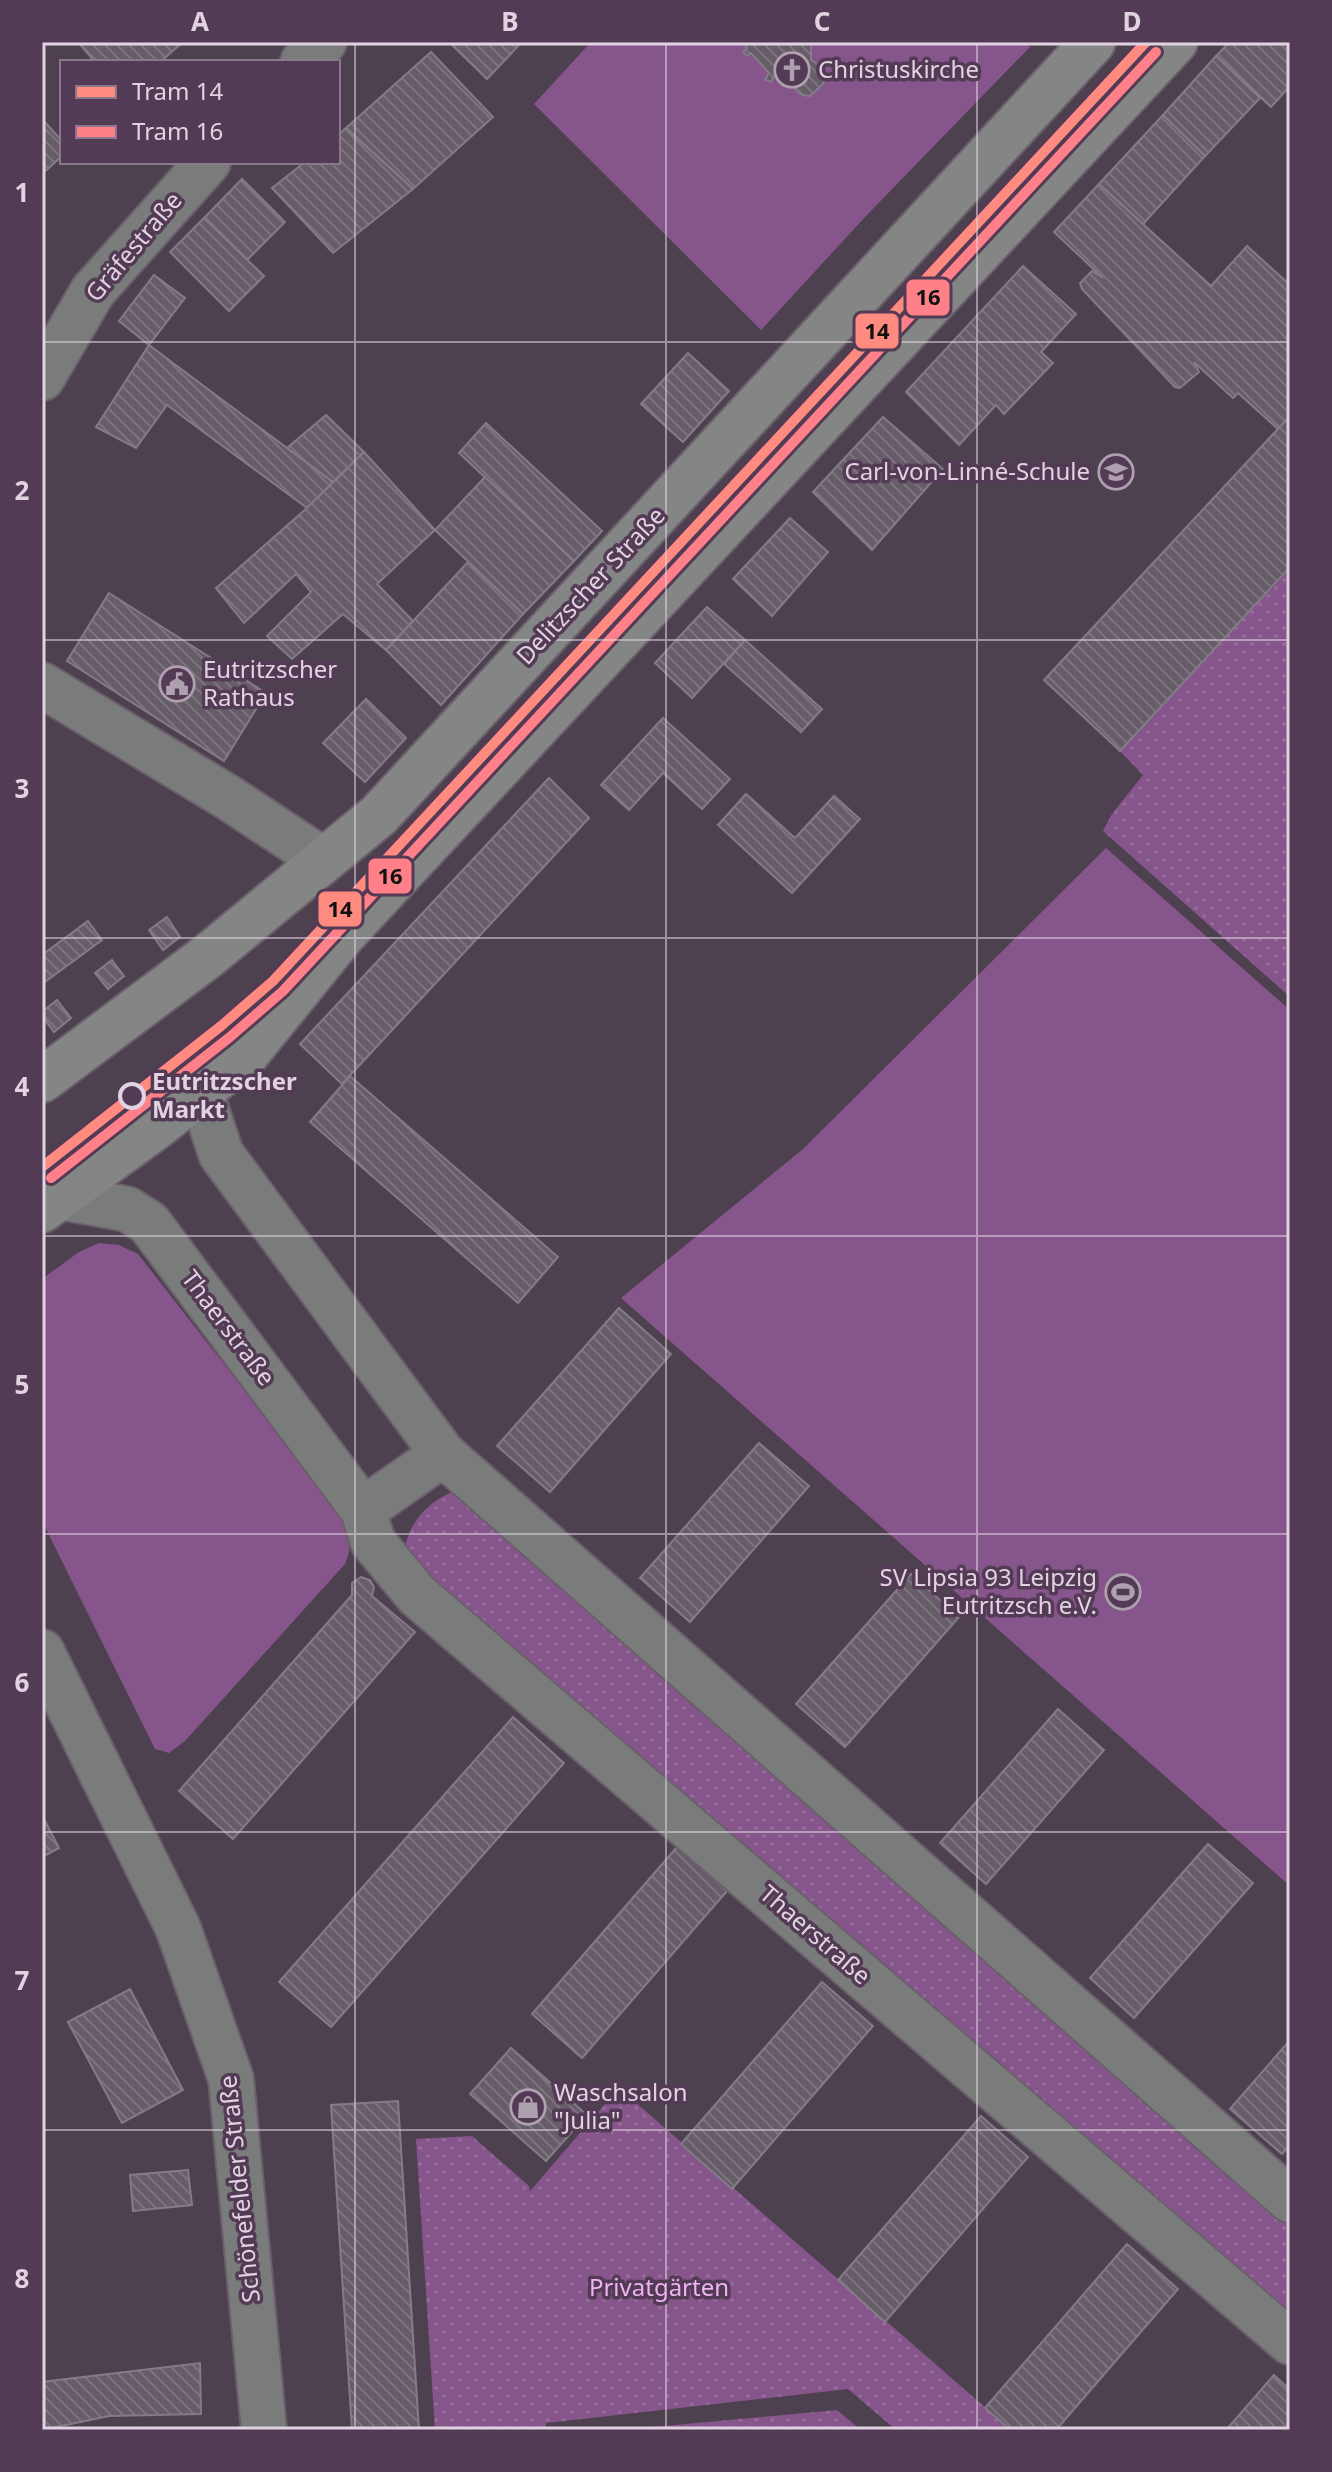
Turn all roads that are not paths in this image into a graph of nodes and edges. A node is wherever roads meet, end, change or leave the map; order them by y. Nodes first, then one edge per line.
1 (324, 42) edge
2 (1093, 42) edge
3 (1175, 42) edge
4 (305, 60) edge
5 (206, 164) edge
6 (42, 378) edge
7 (42, 685) edge
8 (323, 860) junction
9 (42, 1080) edge
10 (201, 1093) junction
11 (51, 1204) edge
12 (443, 1454) junction
13 (363, 1510) junction
14 (42, 1652) edge
15 (1290, 2200) edge
16 (1290, 2342) edge
17 (264, 2430) edge

1 - 4 street
2 - 8 main road, Delitzscher Straße
3 - 10 main road
5 - 6 street, Gräfestraße
7 - 8 street
8 - 9 main road, Delitzscher Straße
10 - 11 main road
10 - 12 street
11 - 13 street, Thaerstraße
12 - 13 street
12 - 15 street
13 - 16 street, Thaerstraße
14 - 17 street, Schönefelder Straße

